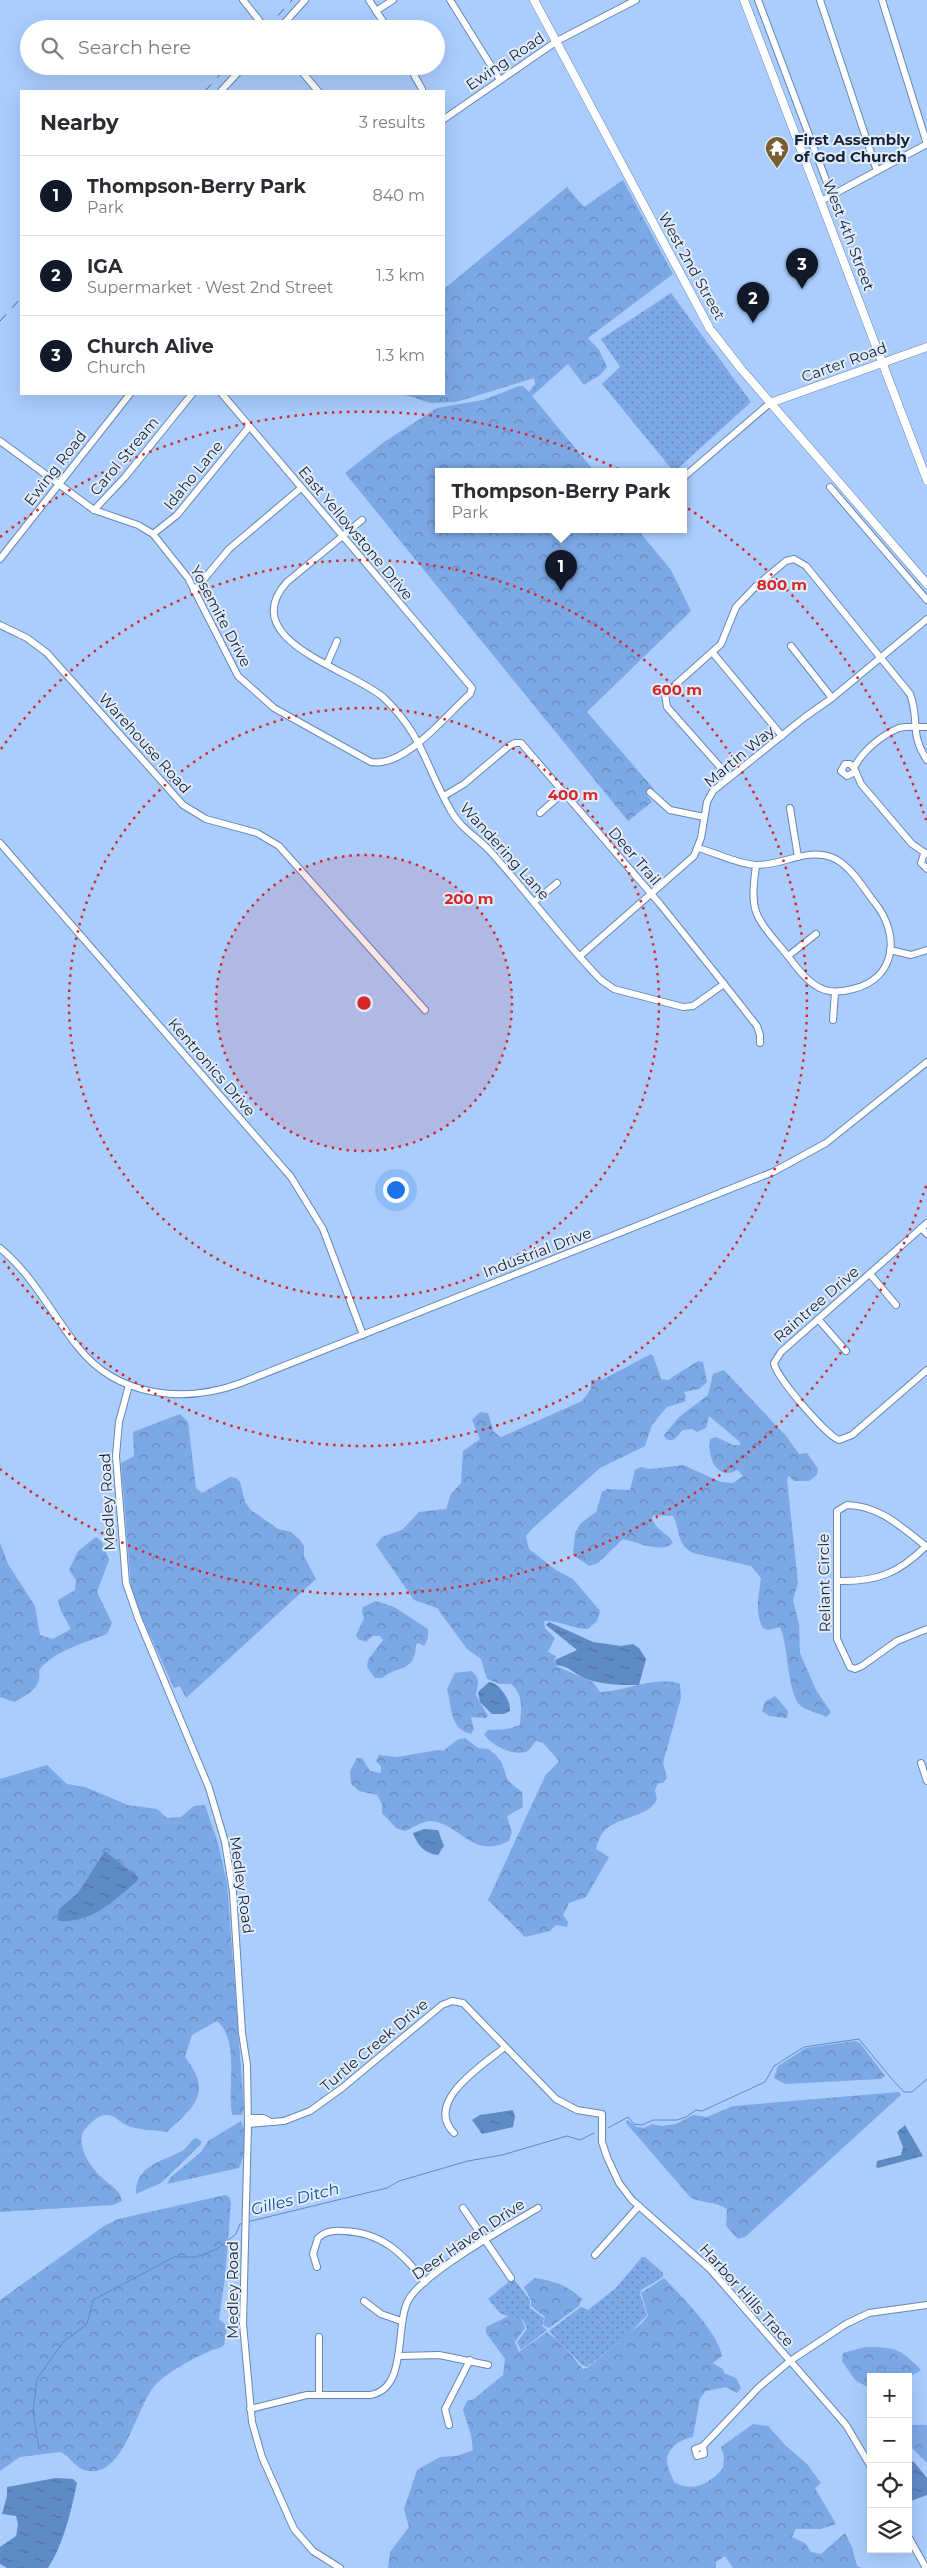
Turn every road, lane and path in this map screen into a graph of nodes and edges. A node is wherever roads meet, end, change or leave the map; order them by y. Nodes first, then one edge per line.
1 (243, 0) edge
2 (305, 0) edge
3 (369, 0) edge
4 (393, 0) edge
5 (450, 0) edge
6 (534, 0) edge
7 (636, 0) edge
8 (744, 0) edge
9 (758, 0) edge
10 (820, 0) edge
11 (882, 0) edge
12 (376, 10) junction
13 (259, 20) edge
14 (287, 20) edge
15 (382, 20) edge
16 (557, 41) junction
17 (236, 75) edge
18 (305, 75) edge
19 (414, 75) edge
20 (500, 80) junction
21 (422, 89) dead end
22 (223, 90) edge
23 (317, 90) edge
24 (445, 118) edge
25 (927, 144) edge
26 (877, 171) junction
27 (832, 196) junction
28 (821, 201) junction
29 (927, 347) edge
30 (883, 363) junction
31 (129, 395) edge
32 (191, 395) edge
33 (223, 395) edge
34 (770, 403) junction
35 (249, 427) junction
36 (0, 441) edge
37 (687, 474) edge
38 (927, 480) edge
39 (59, 484) junction
40 (830, 487) dead end
41 (301, 488) junction
42 (851, 497) junction
43 (843, 502) junction
44 (94, 510) junction
45 (362, 520) dead end
46 (153, 534) junction
47 (342, 535) junction
48 (0, 559) edge
49 (927, 584) edge
50 (194, 591) junction
51 (927, 600) edge
52 (927, 619) edge
53 (0, 625) edge
54 (337, 641) dead end
55 (791, 646) dead end
56 (713, 653) junction
57 (880, 659) junction
58 (327, 664) junction
59 (471, 687) joint
60 (832, 698) junction
61 (914, 727) junction
62 (927, 727) edge
63 (782, 736) junction
64 (419, 741) junction
65 (927, 760) edge
66 (729, 777) junction
67 (564, 792) junction
68 (650, 792) dead end
69 (444, 796) junction
70 (790, 808) dead end
71 (540, 814) dead end
72 (704, 817) junction
73 (0, 842) edge
74 (698, 848) junction
75 (926, 854) edge
76 (798, 857) junction
77 (756, 865) junction
78 (927, 868) edge
79 (558, 883) dead end
80 (651, 894) junction
81 (534, 902) junction
82 (816, 934) dead end
83 (890, 950) junction
84 (927, 950) edge
85 (580, 956) junction
86 (788, 956) junction
87 (724, 984) junction
88 (835, 992) junction
89 (425, 1010) dead end
90 (833, 1020) dead end
91 (760, 1043) dead end
92 (927, 1062) edge
93 (924, 1225) edge
94 (927, 1234) edge
95 (0, 1248) edge
96 (870, 1274) junction
97 (896, 1305) dead end
98 (818, 1319) junction
99 (363, 1335) junction
100 (846, 1351) dead end
101 (927, 1370) edge
102 (130, 1385) junction
103 (926, 1546) edge
104 (837, 1582) junction
105 (927, 1628) edge
106 (921, 1763) dead end
107 (927, 1781) edge
108 (505, 2047) junction
109 (602, 2114) joint
110 (248, 2121) junction
111 (454, 2133) dead end
112 (639, 2206) junction
113 (463, 2208) dead end
114 (538, 2208) dead end
115 (485, 2241) junction
116 (595, 2255) dead end
117 (317, 2267) dead end
118 (511, 2278) dead end
119 (425, 2282) junction
120 (364, 2302) dead end
121 (927, 2305) edge
122 (401, 2321) junction
123 (320, 2337) dead end
124 (399, 2356) junction
125 (470, 2360) junction
126 (790, 2361) junction
127 (488, 2365) dead end
128 (319, 2395) junction
129 (250, 2409) junction
130 (449, 2425) dead end
131 (703, 2446) dead end
132 (869, 2463) edge
133 (912, 2543) edge
134 (340, 2568) edge
135 (926, 2568) edge

1 - 13 street
2 - 14 street
3 - 12 street
4 - 12 street
5 - 20 street
6 - 16 main road, West 2nd Street
7 - 16 street, Ewing Road
8 - 28 main road, West 4th Street
9 - 27 street, West 4th Street
10 - 26 street
11 - 25 street
12 - 15 street
16 - 20 street, Ewing Road
16 - 34 main road, West 2nd Street
17 - 22 street
18 - 23 street
19 - 21 street
20 - 24 street, Ewing Road
25 - 26 street
26 - 27 street
27 - 28 street
28 - 30 main road, West 4th Street
29 - 30 main road, Carter Road
30 - 34 main road, Carter Road
30 - 38 main road, West 4th Street
31 - 39 street, Ewing Road
32 - 44 street, Carol Stream
33 - 35 street, East Yellowstone Drive
34 - 37 street
34 - 42 main road, West 2nd Street
35 - 41 street, East Yellowstone Drive
35 - 46 street, Idaho Lane
36 - 39 street, Yosemite Drive
39 - 44 street, Yosemite Drive
39 - 48 street, Ewing Road
40 - 43 street
41 - 47 street, East Yellowstone Drive
41 - 50 street
42 - 43 street
42 - 49 main road, West 2nd Street
43 - 51 street
44 - 46 street, Yosemite Drive
45 - 47 street, Wandering Lane
46 - 50 street, Yosemite Drive
47 - 58 street, Wandering Lane
47 - 59 street, East Yellowstone Drive
50 - 64 street, Yosemite Drive
52 - 57 street, Martin Way
53 - 89 street, Warehouse Road
54 - 58 street
55 - 60 street
56 - 57 street
56 - 63 street
56 - 66 street
57 - 60 street, Martin Way
57 - 61 street
58 - 64 street, Wandering Lane
59 - 64 street, Yosemite Drive
60 - 63 street, Martin Way
61 - 62 street
61 - 65 street
61 - 75 street
63 - 66 street, Martin Way
64 - 69 street, Wandering Lane
66 - 72 street, Martin Way
67 - 69 street, Deer Trail
67 - 71 street
67 - 80 street, Deer Trail
68 - 72 street
69 - 81 street, Wandering Lane
70 - 76 street
72 - 74 street, Martin Way
73 - 99 street, Kentronics Drive
74 - 77 street
74 - 80 street, Martin Way
75 - 78 street
76 - 77 street
76 - 83 street
77 - 86 street
79 - 81 street
80 - 85 street, Martin Way
80 - 87 street, Deer Trail
81 - 85 street, Wandering Lane
82 - 86 street
83 - 84 street
83 - 88 street
85 - 87 street, Wandering Lane
86 - 88 street
87 - 91 street, Deer Trail
88 - 90 street
92 - 99 street, Industrial Drive
93 - 94 street
93 - 96 street, Raintree Drive
95 - 102 street
96 - 97 street
96 - 98 street, Raintree Drive
98 - 100 street
98 - 101 street, Raintree Drive
99 - 102 street, Industrial Drive
102 - 110 street, Medley Road
103 - 104 street
103 - 104 street, Reliant Circle
104 - 105 street, Reliant Circle
106 - 107 street
108 - 109 street, Turtle Creek Drive
108 - 110 street, Turtle Creek Drive
108 - 111 street
109 - 112 street, Harbor Hills Trace
110 - 129 street, Medley Road
112 - 116 street
112 - 126 street, Harbor Hills Trace
113 - 115 street
114 - 115 street, Deer Haven Drive
115 - 118 street
115 - 119 street, Deer Haven Drive
117 - 119 street
119 - 122 street, Deer Haven Drive
120 - 122 street
121 - 126 street
122 - 124 street, Deer Haven Drive
123 - 128 street
124 - 125 street
124 - 128 street, Deer Haven Drive
125 - 127 street
125 - 130 street
126 - 131 street
126 - 132 street, Harbor Hills Trace
128 - 129 street, Deer Haven Drive
129 - 134 street, Medley Road
133 - 135 street

